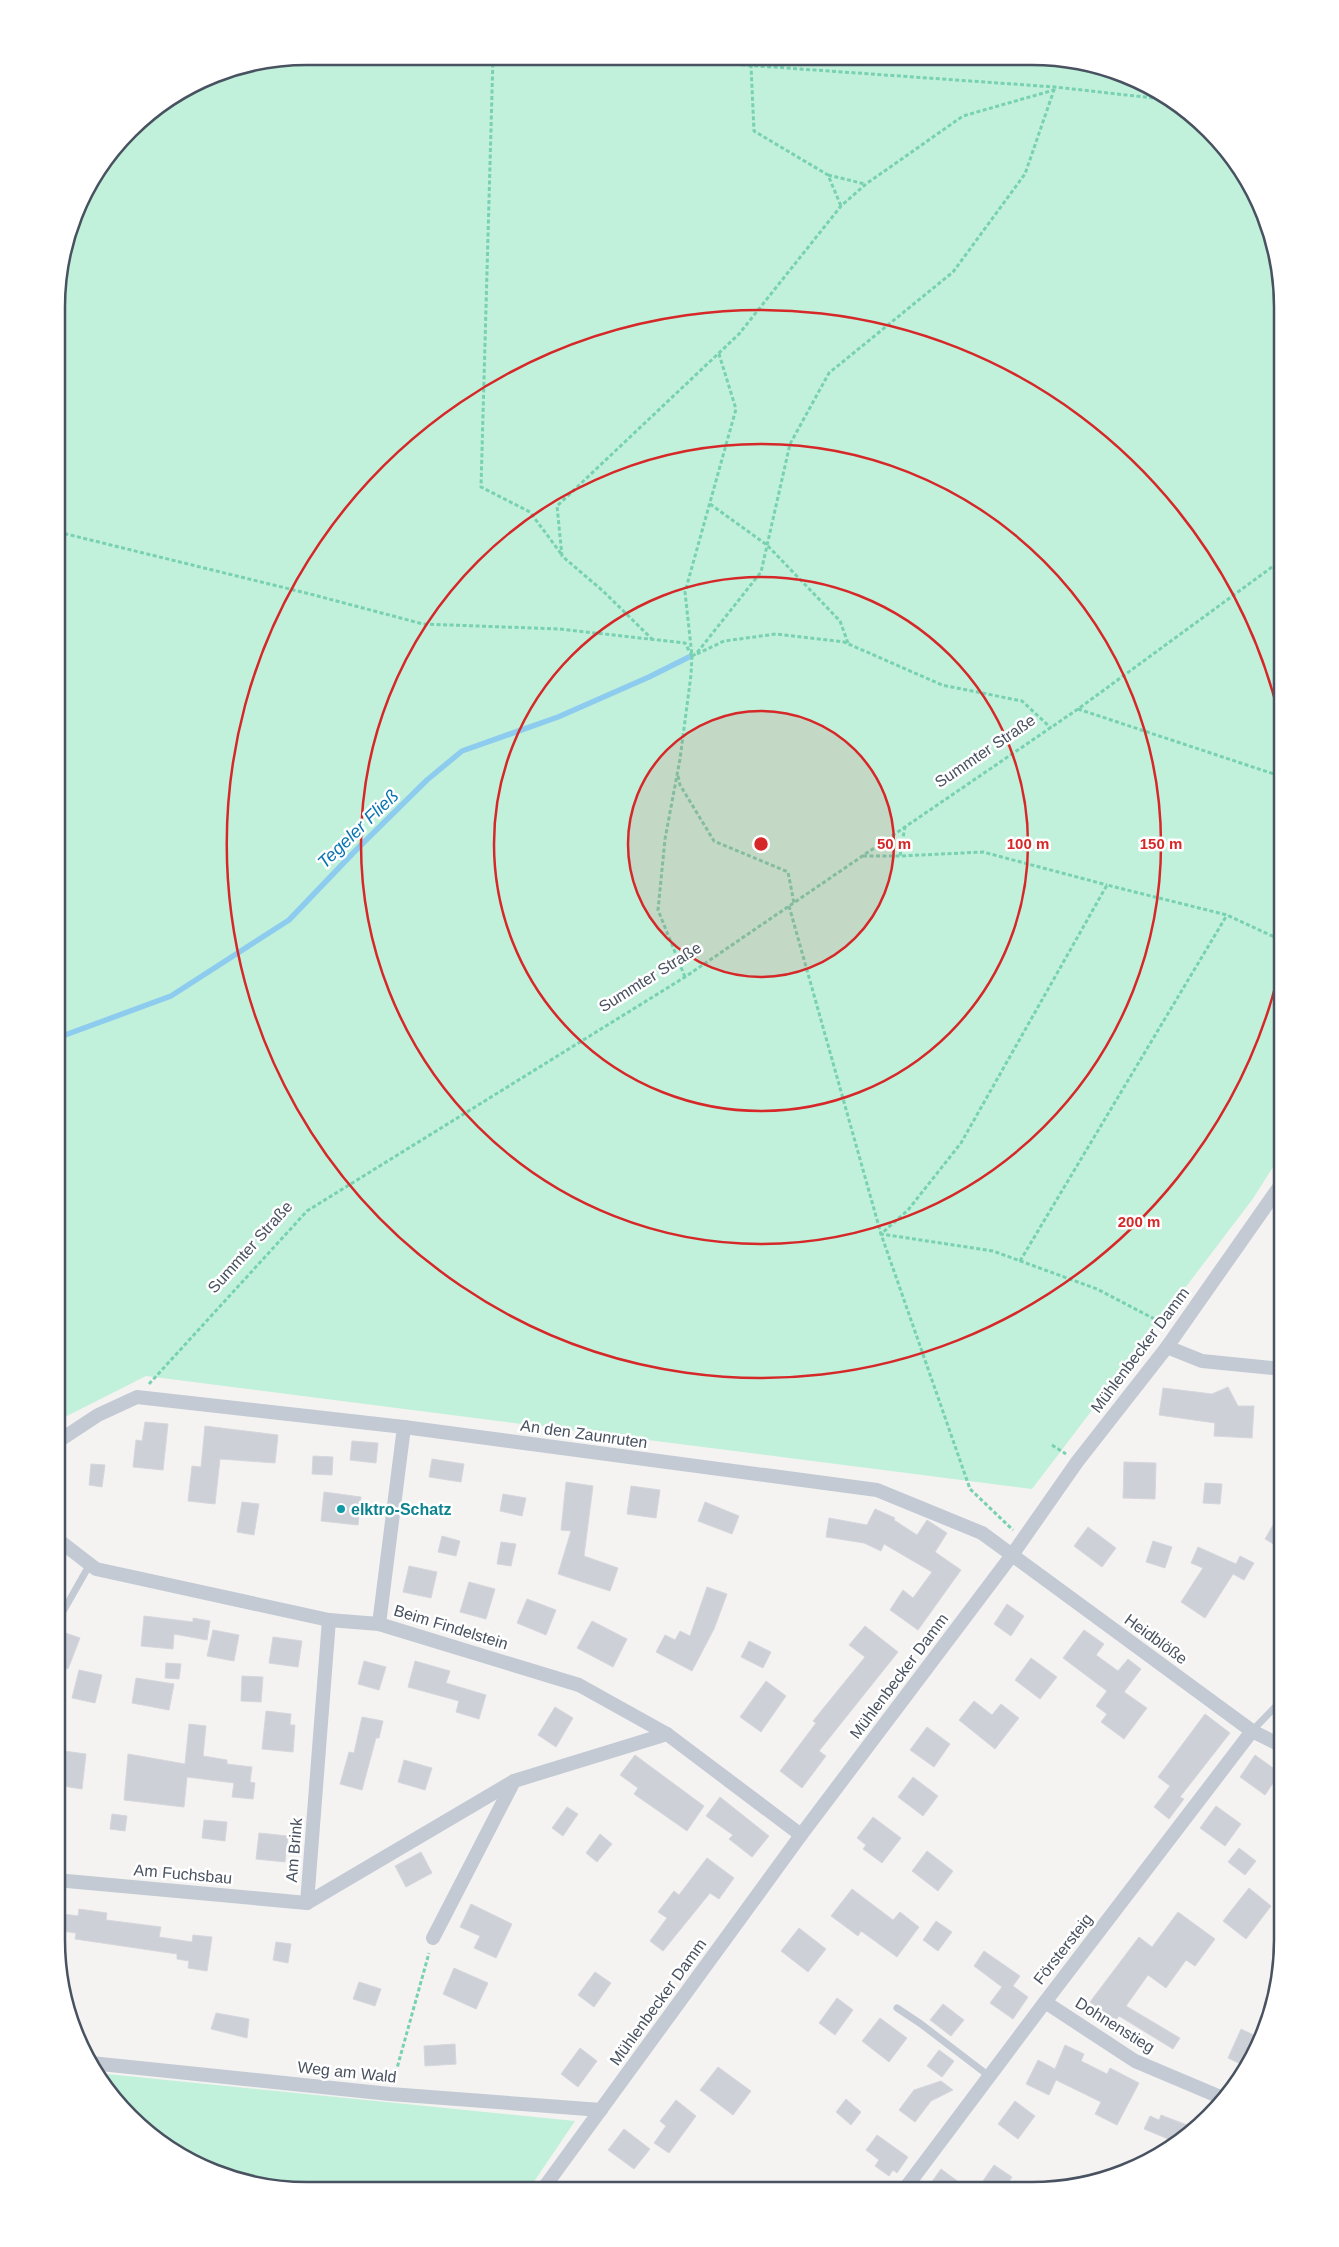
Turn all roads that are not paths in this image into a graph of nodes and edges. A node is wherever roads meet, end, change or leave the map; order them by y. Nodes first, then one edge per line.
1 (1274, 1194) edge
2 (1167, 1347) junction
3 (1274, 1368) edge
4 (404, 1427) junction
5 (65, 1437) edge
6 (65, 1545) edge
7 (1012, 1555) junction
8 (90, 1564) junction
9 (65, 1608) edge
10 (330, 1620) junction
11 (379, 1624) junction
12 (1274, 1708) edge
13 (1252, 1731) junction
14 (667, 1734) junction
15 (1274, 1742) edge
16 (514, 1781) junction
17 (801, 1835) junction
18 (65, 1881) edge
19 (307, 1903) junction
20 (433, 1938) road end
21 (1045, 2002) junction
22 (896, 2008) dead end
23 (99, 2064) edge
24 (989, 2076) junction
25 (1217, 2096) edge
26 (601, 2110) junction
27 (548, 2182) edge
28 (910, 2182) edge

1 - 2 street, Mühlenbecker Damm
2 - 3 street
2 - 7 street, Mühlenbecker Damm
4 - 5 street, An den Zaunruten
4 - 7 street, An den Zaunruten
4 - 11 street
6 - 8 street, Beim Findelstein
7 - 13 street, Heidblöße
7 - 17 street, Mühlenbecker Damm
8 - 9 lane
8 - 10 street, Beim Findelstein
10 - 11 street, Beim Findelstein
10 - 19 street, Am Brink
11 - 14 street, Beim Findelstein
12 - 13 lane
13 - 15 street, Heidblöße
13 - 21 street, Förstersteig
14 - 16 street, Am Brink
14 - 17 street, Beim Findelstein
16 - 19 street, Am Brink
16 - 20 street
17 - 26 street, Mühlenbecker Damm
18 - 19 street, Am Fuchsbau
21 - 24 street, Förstersteig
21 - 25 street, Dohnenstieg
22 - 24 lane
23 - 26 street, Weg am Wald
24 - 28 street, Förstersteig
26 - 27 street, Mühlenbecker Damm

